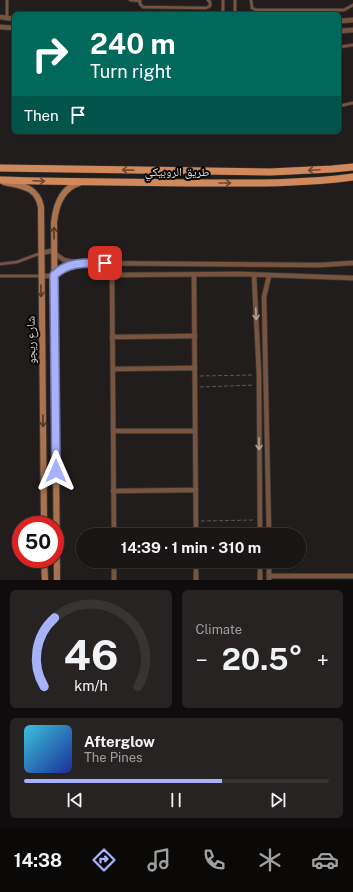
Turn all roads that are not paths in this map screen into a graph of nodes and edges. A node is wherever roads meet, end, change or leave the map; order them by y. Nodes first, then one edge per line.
1 (7, 0) edge
2 (130, 0) edge
3 (209, 0) edge
4 (223, 0) edge
5 (235, 0) edge
6 (251, 0) edge
7 (140, 1) edge
8 (353, 5) edge
9 (223, 12) edge
10 (235, 12) edge
11 (0, 18) edge
12 (7, 18) junction
13 (12, 19) edge
14 (353, 20) edge
15 (341, 21) edge
16 (0, 27) edge
17 (12, 28) edge
18 (353, 30) edge
19 (341, 31) edge
20 (353, 45) edge
21 (341, 47) edge
22 (353, 103) edge
23 (341, 106) edge
24 (353, 167) edge
25 (0, 168) edge
26 (353, 177) edge
27 (0, 180) edge
28 (81, 182) junction
29 (54, 252) junction
30 (41, 253) junction
31 (77, 263) junction
32 (353, 263) edge
33 (0, 264) edge
34 (54, 275) junction
35 (194, 275) junction
36 (254, 275) junction
37 (0, 276) edge
38 (41, 276) junction
39 (269, 276) junction
40 (353, 278) edge
41 (195, 336) junction
42 (112, 337) junction
43 (112, 368) junction
44 (195, 368) junction
45 (259, 422) junction
46 (267, 422) junction
47 (113, 431) junction
48 (195, 431) junction
49 (196, 490) junction
50 (113, 491) junction
51 (44, 516) edge
52 (114, 528) edge
53 (196, 528) edge
54 (260, 528) edge
55 (269, 528) edge
56 (114, 568) edge
57 (196, 568) edge
58 (260, 568) edge
59 (44, 569) joint
60 (57, 569) junction
61 (353, 576) edge
62 (269, 578) edge
63 (327, 578) edge
64 (45, 580) edge
65 (57, 580) edge
66 (114, 580) edge
67 (196, 580) edge
68 (260, 580) edge

1 - 12 lane
2 - 7 lane
3 - 7 lane
4 - 9 lane
5 - 10 lane
6 - 8 lane
11 - 12 street
12 - 13 street
14 - 15 street
16 - 17 street
18 - 19 street
20 - 21 lane
22 - 23 lane
24 -> 25 main road, طريق الروبيكي
28 -> 26 main road, طريق الروبيكي
27 -> 28 main road, طريق الروبيكي
27 - 30 main road, شارع ريجو
29 -> 28 main road, شارع ريجو
29 - 30 street
29 - 31 street
29 - 34 main road, شارع ريجو
30 - 33 lane
30 - 38 main road, شارع ريجو
31 - 32 street
31 - 34 street
34 - 38 street
34 - 60 main road, شارع ريجو
35 - 36 street
35 - 41 street
35 - 42 street
36 - 39 street
36 -> 45 street
37 - 38 lane
38 -> 51 main road, شارع ريجو
39 - 40 street
39 - 46 street
41 - 42 street
41 - 44 street
42 - 43 street
43 - 44 street
43 - 47 street
44 - 48 street
45 - 46 street
45 -> 54 street
46 - 55 street
47 - 48 street
47 - 50 street
48 - 49 street
49 - 50 street
49 - 53 street
50 - 52 street
56 - 66 street
57 - 67 street
58 - 68 street
59 - 60 main road
59 - 64 main road
60 - 65 main road, شارع ريجو
61 - 63 street
62 - 63 street

